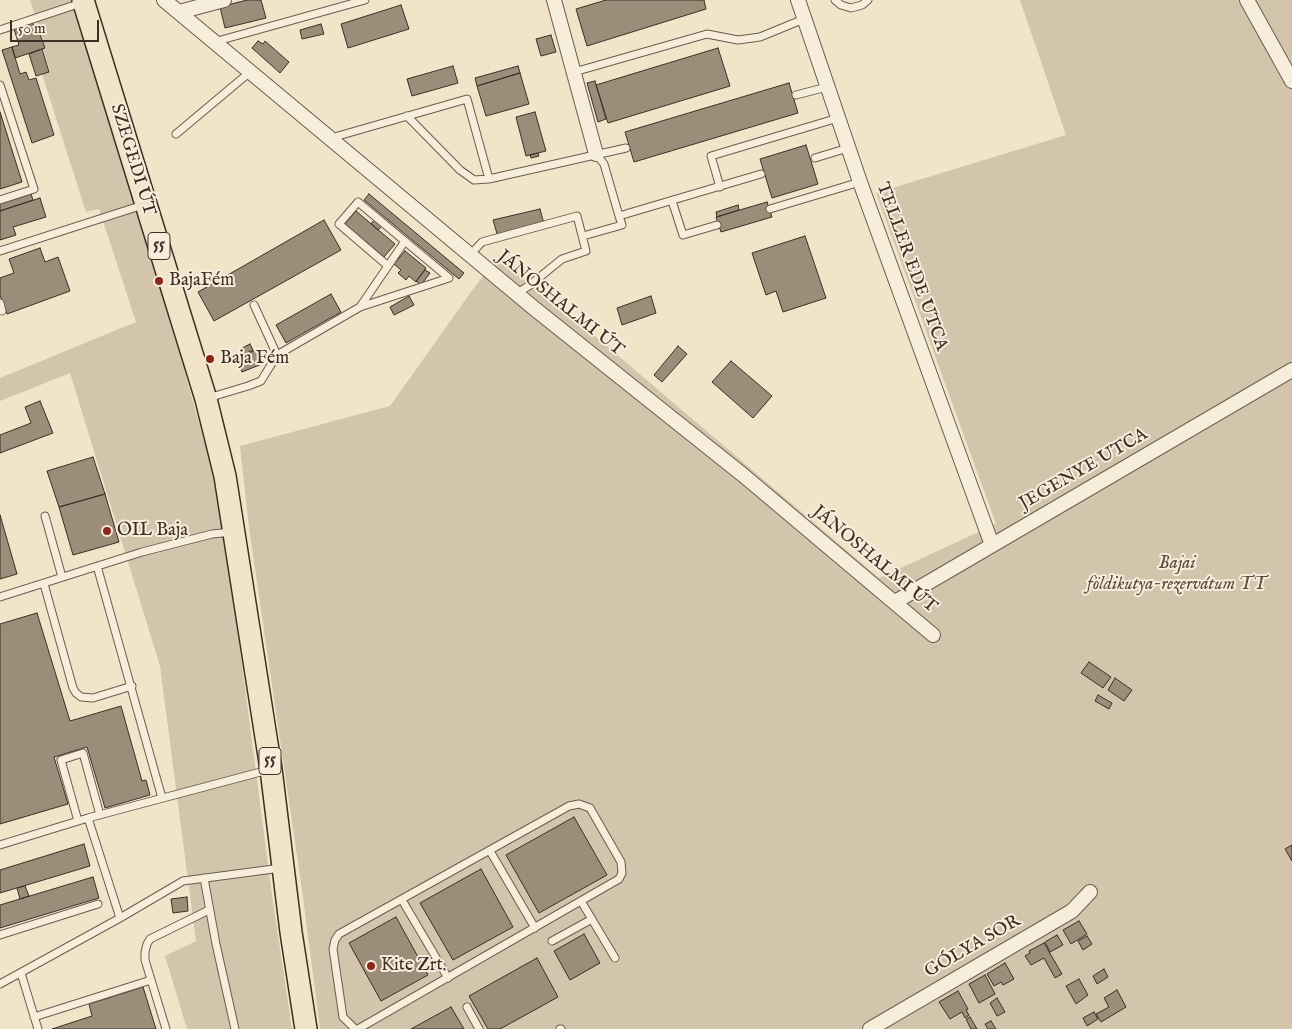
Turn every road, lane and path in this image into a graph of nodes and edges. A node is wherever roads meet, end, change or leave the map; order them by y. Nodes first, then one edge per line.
1 (164, 0) edge
2 (224, 0) edge
3 (365, 0) edge
4 (554, 0) edge
5 (798, 0) edge
6 (835, 0) edge
7 (868, 0) edge
8 (1248, 0) edge
9 (83, 1) edge
10 (179, 12) junction
11 (804, 19) junction
12 (0, 30) edge
13 (214, 42) junction
14 (250, 72) junction
15 (574, 72) junction
16 (1292, 81) edge
17 (0, 85) edge
18 (827, 86) junction
19 (796, 95) dead end
20 (407, 116) junction
21 (838, 118) junction
22 (176, 134) dead end
23 (330, 139) junction
24 (626, 148) dead end
25 (848, 148) junction
26 (596, 154) junction
27 (814, 158) dead end
28 (762, 174) dead end
29 (489, 179) junction
30 (860, 182) junction
31 (720, 187) junction
32 (0, 200) edge
33 (672, 201) junction
34 (146, 204) junction
35 (770, 209) dead end
36 (619, 216) junction
37 (718, 225) dead end
38 (583, 236) junction
39 (406, 241) junction
40 (0, 251) edge
41 (470, 255) junction
42 (388, 266) junction
43 (516, 294) junction
44 (254, 305) dead end
45 (360, 307) junction
46 (277, 355) junction
47 (1292, 370) edge
48 (206, 399) junction
49 (45, 516) dead end
50 (235, 532) junction
51 (992, 546) junction
52 (97, 566) junction
53 (62, 577) junction
54 (44, 584) junction
55 (0, 597) edge
56 (895, 602) junction
57 (933, 635) dead end
58 (132, 686) junction
59 (271, 769) junction
60 (162, 798) junction
61 (100, 814) junction
62 (88, 818) junction
63 (78, 821) junction
64 (0, 845) edge
65 (490, 851) junction
66 (284, 868) junction
67 (204, 878) junction
68 (1090, 892) dead end
69 (402, 900) junction
70 (581, 901) junction
71 (98, 904) dead end
72 (209, 910) junction
73 (120, 918) junction
74 (592, 919) junction
75 (535, 928) junction
76 (0, 935) edge
77 (552, 941) dead end
78 (615, 958) dead end
79 (21, 973) junction
80 (448, 978) junction
81 (151, 980) junction
82 (0, 984) edge
83 (466, 1007) dead end
84 (34, 1017) junction
85 (38, 1029) edge
86 (166, 1029) edge
87 (235, 1029) edge
88 (306, 1029) edge
89 (357, 1029) edge
90 (478, 1029) edge
91 (870, 1029) edge

1 - 10 street, JÁNOSHALMI ÚT
2 - 10 street
3 - 13 lane
4 - 15 street
5 - 11 street, TELLER EDE UTCA
6 - 7 lane
8 - 16 street
9 - 12 lane
9 - 34 main road, SZEGEDI ÚT / 55
10 - 13 street, JÁNOSHALMI ÚT
11 - 15 lane
11 - 18 street, TELLER EDE UTCA
13 - 14 street, JÁNOSHALMI ÚT
14 - 22 lane
14 - 23 street, JÁNOSHALMI ÚT
15 - 26 street
17 - 32 lane
18 - 19 lane
18 - 21 street, TELLER EDE UTCA
20 - 23 lane
20 - 29 lane
20 - 29 lane
21 - 25 street, TELLER EDE UTCA
21 - 31 lane
23 - 41 street, JÁNOSHALMI ÚT
24 - 26 lane
25 - 27 lane
25 - 30 street, TELLER EDE UTCA
26 - 29 lane
26 - 36 lane
28 - 31 lane
30 - 35 lane
30 - 51 street, TELLER EDE UTCA
31 - 33 lane
33 - 36 lane
33 - 37 lane
34 - 40 lane
34 - 48 main road, SZEGEDI ÚT / 55
36 - 38 lane
38 - 41 lane
38 - 43 lane
39 - 42 lane
39 - 42 lane
39 - 45 lane
41 - 43 street, JÁNOSHALMI ÚT
42 - 45 lane
43 - 56 street, JÁNOSHALMI ÚT
44 - 46 lane
45 - 46 lane
46 - 48 lane
47 - 51 street, JEGENYE UTCA
48 - 50 main road, SZEGEDI ÚT / 55
49 - 53 lane
50 - 52 lane
50 - 59 main road, 55
51 - 56 street, JEGENYE UTCA
52 - 53 lane
52 - 58 lane
53 - 54 lane
54 - 55 lane
54 - 58 lane
56 - 57 street, JÁNOSHALMI ÚT
58 - 60 lane
59 - 60 lane
59 - 66 main road, 55
60 - 61 lane
61 - 62 lane
61 - 63 lane
62 - 63 lane
62 - 73 lane
63 - 64 lane
65 - 69 lane
65 - 70 lane
65 - 75 lane
66 - 67 lane
66 - 88 main road, 55
67 - 72 lane
67 - 73 lane
68 - 91 street, GÓLYA SOR
69 - 80 lane
69 - 89 lane
70 - 74 lane
70 - 75 lane
71 - 76 lane
72 - 81 lane
72 - 87 lane
73 - 79 lane
74 - 77 lane
74 - 78 lane
75 - 80 lane
79 - 82 lane
79 - 84 lane
80 - 89 lane
81 - 84 lane
81 - 86 lane
83 - 90 lane
84 - 85 lane

